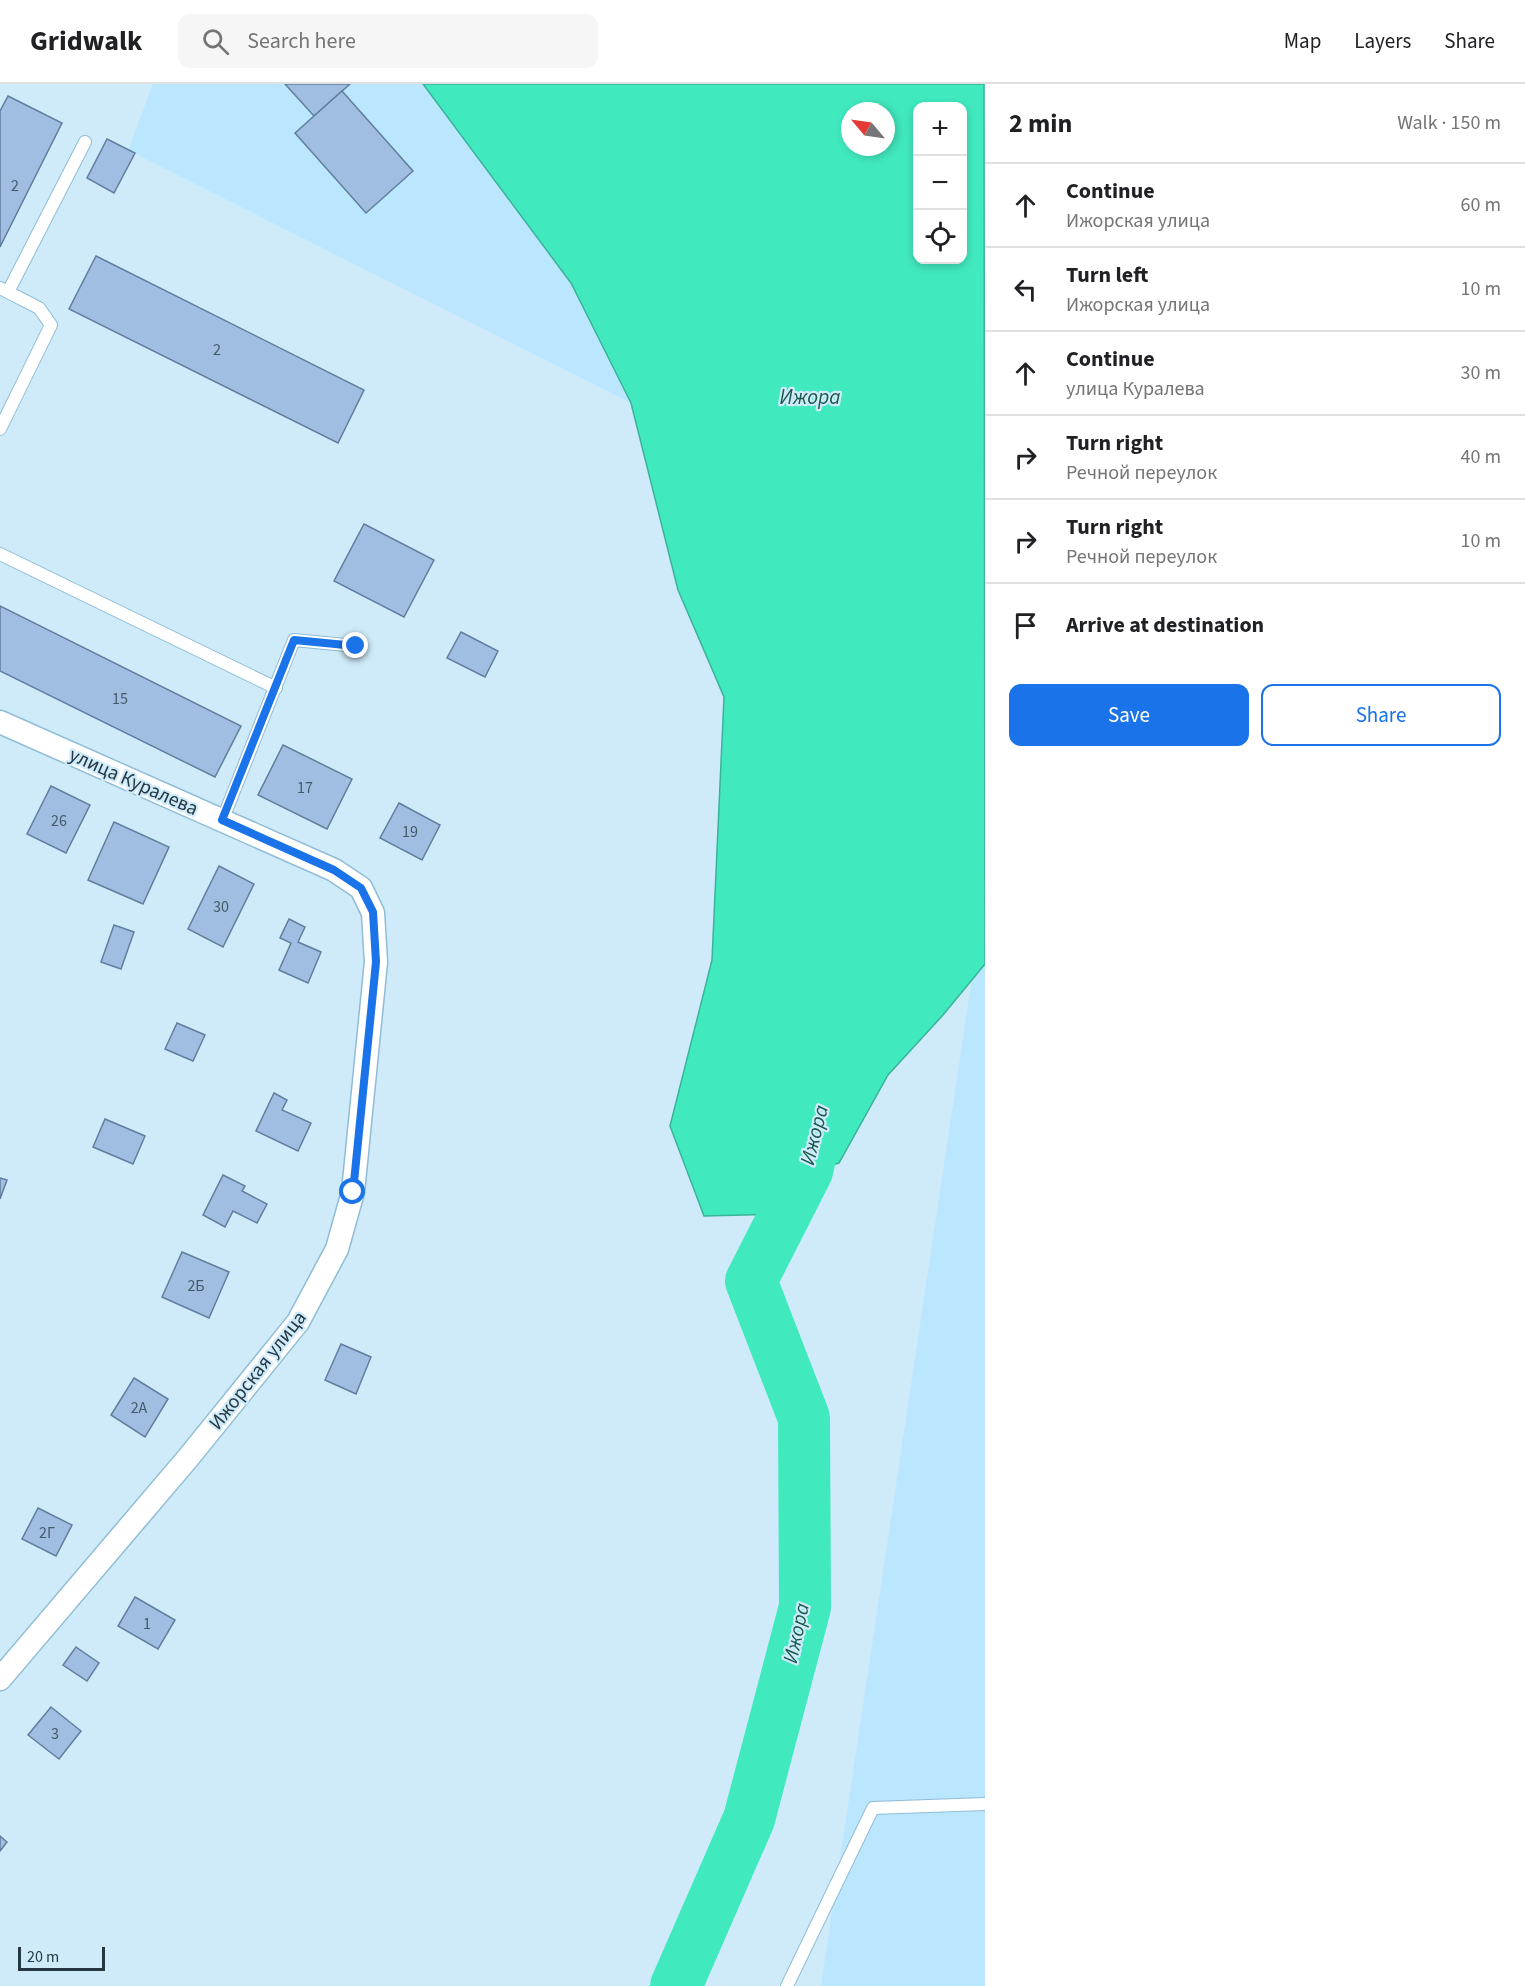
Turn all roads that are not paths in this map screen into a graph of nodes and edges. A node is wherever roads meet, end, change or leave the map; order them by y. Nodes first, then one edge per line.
1 (85, 142) dead end
2 (4, 290) edge
3 (0, 429) edge
4 (0, 554) edge
5 (356, 646) dead end
6 (276, 688) junction
7 (0, 722) edge
8 (222, 820) junction
9 (334, 870) joint
10 (0, 1679) edge
11 (985, 1804) edge
12 (787, 1986) edge

1 - 2 lane
2 - 3 lane
4 - 6 lane
5 - 6 lane
6 - 8 lane
7 - 8 street, улица Куралева
8 - 9 street, улица Куралева
9 - 10 street, Ижорская улица
11 - 12 lane

